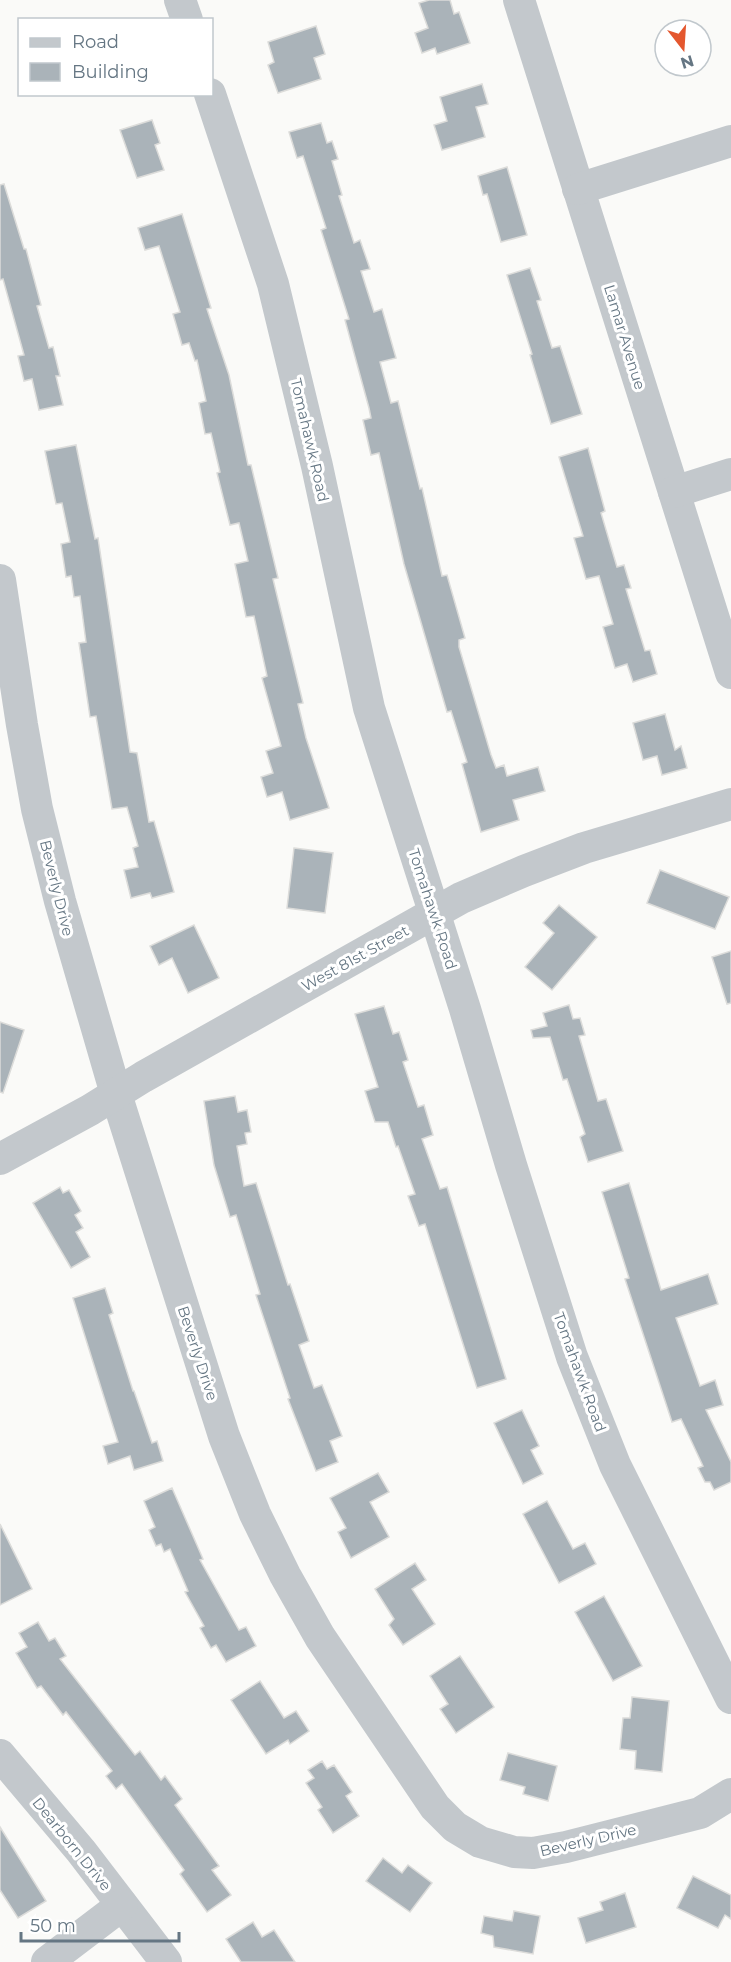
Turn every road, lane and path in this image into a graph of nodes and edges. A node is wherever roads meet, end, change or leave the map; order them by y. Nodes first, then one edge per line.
1 (180, 0) edge
2 (519, 0) edge
3 (186, 18) edge
4 (211, 96) edge
5 (731, 141) edge
6 (579, 189) junction
7 (731, 474) edge
8 (674, 492) junction
9 (0, 580) edge
10 (731, 673) edge
11 (731, 804) edge
12 (433, 913) junction
13 (116, 1094) junction
14 (0, 1159) edge
15 (731, 1698) edge
16 (0, 1755) edge
17 (731, 1794) edge
18 (700, 1813) junction
19 (731, 1821) edge
20 (122, 1905) junction
21 (47, 1962) edge
22 (166, 1962) edge

1 - 3 street
2 - 6 street, Lamar Avenue
4 - 12 street, Tomahawk Road
5 - 6 street
6 - 8 street, Lamar Avenue
7 - 8 street
8 - 10 street, Lamar Avenue
9 - 13 street, Beverly Drive
11 - 12 street, West 81st Street
12 - 13 street, West 81st Street
12 - 15 street, Tomahawk Road
13 - 14 street, West 81st Street
13 - 18 street, Beverly Drive
16 - 20 street, Dearborn Drive
17 - 18 street, Beverly Drive
18 - 19 street, Beverly Drive
20 - 21 street
20 - 22 street, Dearborn Drive

